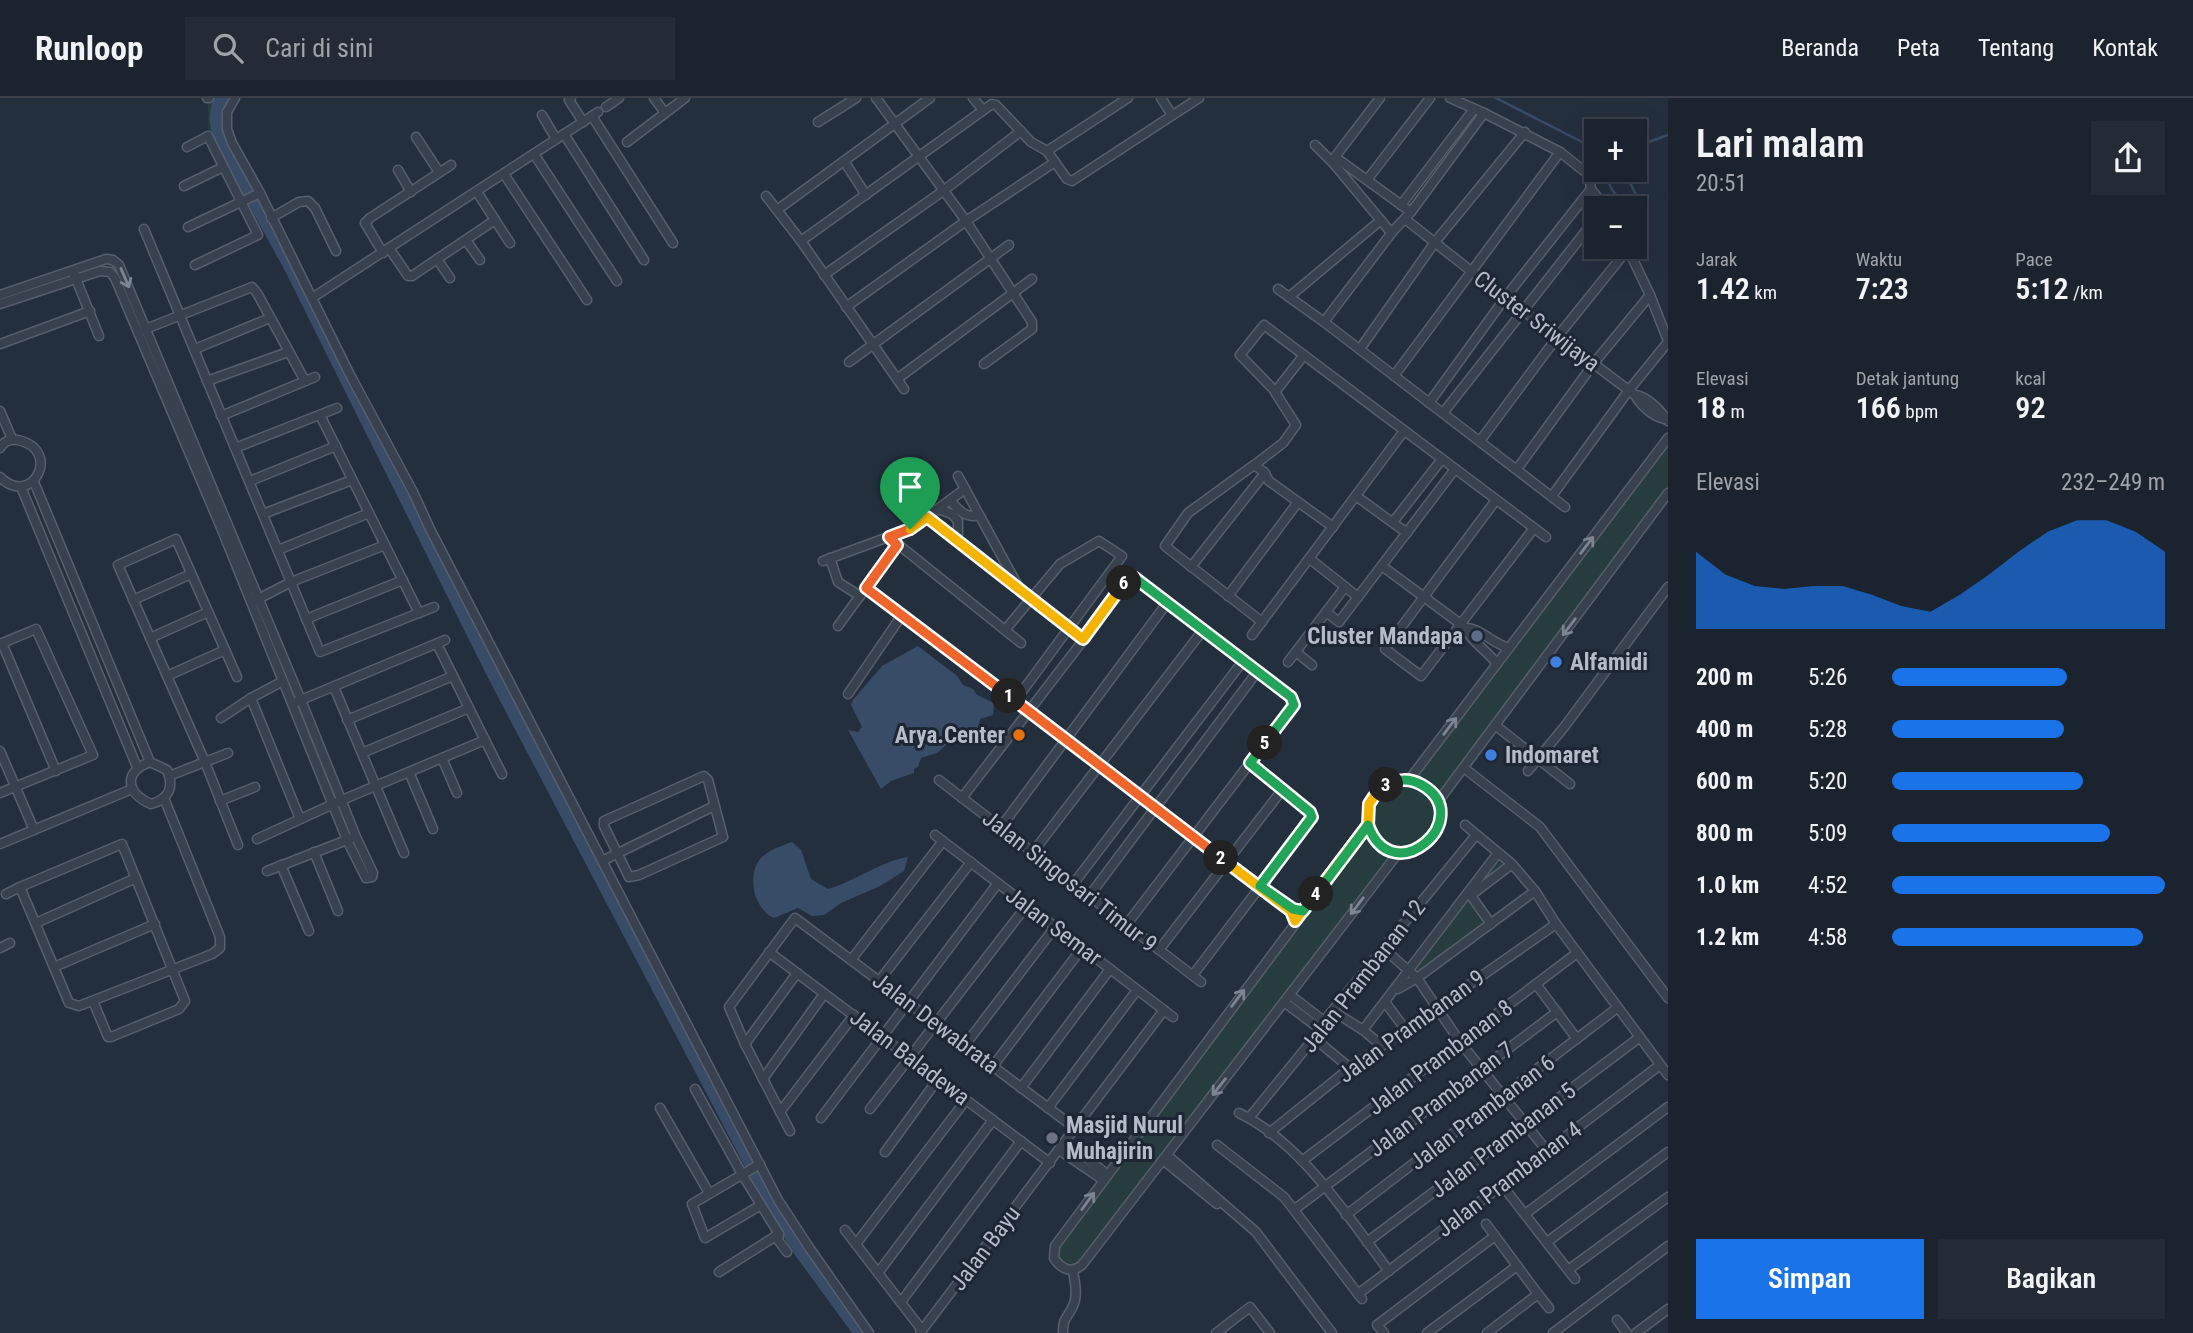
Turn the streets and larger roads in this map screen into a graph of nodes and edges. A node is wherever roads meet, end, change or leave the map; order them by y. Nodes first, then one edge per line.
1 (235, 98) edge
2 (571, 98) edge
3 (619, 98) edge
4 (654, 98) edge
5 (685, 98) edge
6 (856, 98) edge
7 (876, 98) edge
8 (929, 98) edge
9 (973, 98) edge
10 (1128, 98) edge
11 (1161, 98) edge
12 (1199, 98) edge
13 (1380, 98) edge
14 (1430, 98) edge
15 (1450, 98) edge
16 (1474, 109) junction
17 (983, 110) junction
18 (599, 112) junction
19 (665, 113) junction
20 (1484, 113) junction
21 (542, 115) dead end
22 (1172, 116) junction
23 (583, 121) junction
24 (818, 122) dead end
25 (894, 123) junction
26 (1021, 131) junction
27 (1525, 132) junction
28 (416, 137) dead end
29 (560, 137) junction
30 (627, 142) dead end
31 (1315, 145) dead end
32 (187, 147) dead end
33 (1047, 151) junction
34 (1560, 152) junction
35 (534, 154) junction
36 (918, 157) junction
37 (1334, 160) junction
38 (844, 161) junction
39 (1055, 162) junction
40 (451, 165) dead end
41 (223, 167) junction
42 (398, 170) dead end
43 (439, 172) junction
44 (505, 174) junction
45 (1367, 180) junction
46 (184, 186) dead end
47 (1591, 189) junction
48 (943, 191) junction
49 (411, 192) junction
50 (477, 192) junction
51 (258, 195) junction
52 (866, 195) junction
53 (1596, 196) edge
54 (766, 197) dead end
55 (243, 202) junction
56 (1401, 205) junction
57 (777, 210) junction
58 (1408, 216) junction
59 (271, 218) junction
60 (495, 220) junction
61 (1381, 220) junction
62 (966, 221) junction
63 (188, 227) dead end
64 (144, 229) dead end
65 (1393, 232) junction
66 (1584, 233) edge
67 (466, 240) junction
68 (801, 241) junction
69 (1435, 242) junction
70 (510, 243) dead end
71 (673, 243) dead end
72 (1009, 245) dead end
73 (386, 250) junction
74 (336, 251) dead end
75 (990, 258) junction
76 (106, 259) junction
77 (437, 259) junction
78 (1618, 259) edge
79 (1632, 259) edge
80 (480, 260) dead end
81 (644, 260) dead end
82 (195, 265) dead end
83 (107, 271) junction
84 (1471, 271) junction
85 (74, 275) junction
86 (824, 275) junction
87 (450, 278) dead end
88 (1032, 279) dead end
89 (617, 281) dead end
90 (1278, 289) dead end
91 (1013, 293) junction
92 (0, 295) edge
93 (1650, 295) junction
94 (1289, 297) junction
95 (312, 298) junction
96 (1505, 298) junction
97 (587, 300) dead end
98 (0, 304) edge
99 (846, 307) junction
100 (1523, 310) junction
101 (90, 311) junction
102 (179, 316) junction
103 (270, 318) junction
104 (1324, 322) junction
105 (146, 328) junction
106 (137, 333) junction
107 (99, 336) dead end
108 (1558, 336) junction
109 (1668, 342) edge
110 (0, 344) edge
111 (872, 345) junction
112 (195, 349) junction
113 (1360, 349) junction
114 (288, 352) junction
115 (1304, 355) junction
116 (849, 362) dead end
117 (1594, 363) junction
118 (984, 364) dead end
119 (1394, 376) junction
120 (315, 377) dead end
121 (897, 379) junction
122 (304, 381) junction
123 (207, 382) junction
124 (904, 389) dead end
125 (1276, 392) junction
126 (1632, 392) junction
127 (1430, 403) junction
128 (337, 408) dead end
129 (0, 411) edge
130 (1443, 413) junction
131 (221, 415) junction
132 (320, 415) junction
133 (1667, 420) edge
134 (1404, 431) junction
135 (1668, 438) edge
136 (12, 439) junction
137 (1480, 442) junction
138 (1, 443) edge
139 (336, 446) junction
140 (235, 448) junction
141 (195, 455) junction
142 (1442, 459) junction
143 (1253, 466) junction
144 (1455, 469) junction
145 (1517, 469) junction
146 (1265, 473) junction
147 (958, 475) dead end
148 (0, 477) edge
149 (352, 480) junction
150 (250, 481) junction
151 (34, 482) junction
152 (21, 487) junction
153 (965, 489) junction
154 (1668, 493) edge
155 (1356, 495) junction
156 (1552, 496) junction
157 (950, 500) junction
158 (1496, 500) junction
159 (1298, 502) junction
160 (1565, 507) dead end
161 (938, 509) junction
162 (369, 513) junction
163 (263, 514) junction
164 (979, 515) junction
165 (927, 517) junction
166 (1393, 522) junction
167 (1333, 527) junction
168 (1534, 528) junction
169 (1407, 533) junction
170 (889, 537) junction
171 (1546, 537) dead end
172 (954, 538) junction
173 (385, 545) junction
174 (897, 545) junction
175 (278, 550) junction
176 (1000, 554) junction
177 (1310, 559) junction
178 (988, 565) junction
179 (1382, 566) junction
180 (1191, 567) junction
181 (191, 573) junction
182 (403, 580) junction
183 (292, 582) junction
184 (1345, 587) junction
185 (1668, 587) edge
186 (866, 588) junction
187 (1019, 589) junction
188 (860, 596) junction
189 (1228, 596) junction
190 (1422, 596) junction
191 (1358, 597) junction
192 (1031, 598) junction
193 (133, 600) junction
194 (255, 600) junction
195 (1167, 603) junction
196 (434, 607) dead end
197 (208, 612) junction
198 (1326, 612) junction
199 (419, 613) junction
200 (902, 615) junction
201 (306, 619) junction
202 (1262, 622) junction
203 (838, 626) dead end
204 (1463, 626) junction
205 (1069, 628) junction
206 (1005, 630) junction
207 (1203, 630) junction
208 (1252, 635) dead end
209 (150, 638) junction
210 (1083, 639) junction
211 (1, 643) edge
212 (1021, 643) dead end
213 (1494, 644) junction
214 (1509, 648) junction
215 (225, 650) junction
216 (1296, 652) junction
217 (1489, 652) junction
218 (1242, 661) junction
219 (1288, 662) dead end
220 (1497, 664) junction
221 (1312, 665) dead end
222 (1257, 672) junction
223 (167, 676) junction
224 (453, 676) junction
225 (237, 677) dead end
226 (283, 681) junction
227 (334, 687) junction
228 (848, 694) dead end
229 (251, 698) junction
230 (1015, 701) junction
231 (297, 702) junction
232 (469, 708) junction
233 (1028, 711) junction
234 (221, 718) dead end
235 (347, 720) junction
236 (1495, 725) junction
237 (485, 740) junction
238 (1066, 740) junction
239 (0, 751) edge
240 (228, 753) dead end
241 (362, 753) junction
242 (442, 758) junction
243 (1538, 759) junction
244 (150, 762) junction
245 (205, 762) junction
246 (1250, 763) junction
247 (1099, 765) junction
248 (137, 767) junction
249 (1464, 768) junction
250 (56, 771) junction
251 (1528, 771) dead end
252 (409, 772) junction
253 (502, 774) dead end
254 (169, 776) junction
255 (939, 780) dead end
256 (1409, 780) junction
257 (1570, 784) dead end
258 (375, 786) junction
259 (15, 787) junction
260 (255, 787) dead end
261 (132, 789) junction
262 (1282, 790) junction
263 (0, 793) edge
264 (457, 793) dead end
265 (1140, 796) junction
266 (962, 798) junction
267 (164, 799) junction
268 (220, 801) junction
269 (338, 802) junction
270 (1437, 803) junction
271 (715, 806) junction
272 (1156, 807) junction
273 (300, 820) junction
274 (1368, 825) junction
275 (1465, 825) dead end
276 (1000, 827) junction
277 (433, 829) dead end
278 (34, 830) junction
279 (1476, 835) junction
280 (1195, 838) junction
281 (257, 839) dead end
282 (0, 844) edge
283 (238, 845) dead end
284 (314, 852) junction
285 (1034, 852) junction
286 (1399, 852) junction
287 (404, 853) dead end
288 (1498, 853) junction
289 (617, 854) junction
290 (603, 861) junction
291 (971, 862) junction
292 (1227, 862) junction
293 (1512, 864) junction
294 (281, 865) junction
295 (267, 871) dead end
296 (136, 878) junction
297 (998, 883) junction
298 (1074, 883) junction
299 (20, 887) junction
300 (1262, 888) junction
301 (1535, 891) junction
302 (6, 894) dead end
303 (1470, 894) junction
304 (1090, 895) junction
305 (1027, 905) junction
306 (1292, 910) junction
307 (338, 911) dead end
308 (1303, 911) junction
309 (1295, 921) junction
310 (36, 923) junction
311 (155, 924) junction
312 (1491, 924) junction
313 (1556, 924) junction
314 (1127, 925) junction
315 (1055, 927) junction
316 (309, 931) dead end
317 (10, 943) dead end
318 (1082, 947) junction
319 (0, 948) edge
320 (1383, 948) junction
321 (1160, 950) junction
322 (769, 952) junction
323 (1577, 953) junction
324 (851, 960) junction
325 (54, 967) junction
326 (173, 969) junction
327 (1110, 969) junction
328 (1409, 970) junction
329 (797, 973) junction
330 (1192, 975) junction
331 (1417, 978) junction
332 (879, 981) junction
333 (1201, 982) dead end
334 (1536, 984) junction
335 (1137, 990) junction
336 (1395, 991) junction
337 (824, 993) junction
338 (1287, 998) junction
339 (1668, 998) edge
340 (93, 1000) junction
341 (907, 1002) junction
342 (1384, 1002) junction
343 (1438, 1006) junction
344 (1617, 1008) junction
345 (1164, 1010) junction
346 (1333, 1011) junction
347 (1557, 1012) junction
348 (854, 1015) junction
349 (1173, 1017) dead end
350 (935, 1023) junction
351 (1322, 1025) junction
352 (1405, 1029) junction
353 (1363, 1030) junction
354 (881, 1036) junction
355 (1640, 1037) junction
356 (1314, 1038) junction
357 (1577, 1039) junction
358 (1460, 1042) junction
359 (745, 1044) junction
360 (965, 1045) junction
361 (1382, 1046) junction
362 (909, 1057) junction
363 (1660, 1065) junction
364 (993, 1066) junction
365 (1350, 1069) junction
366 (1482, 1069) junction
367 (1668, 1075) edge
368 (763, 1079) junction
369 (938, 1079) junction
370 (695, 1088) dead end
371 (1021, 1088) junction
372 (1503, 1096) junction
373 (966, 1100) junction
374 (1668, 1107) edge
375 (660, 1108) dead end
376 (1048, 1108) junction
377 (870, 1109) dead end
378 (780, 1112) junction
379 (1239, 1113) dead end
380 (821, 1118) dead end
381 (1249, 1118) junction
382 (993, 1120) junction
383 (1525, 1124) junction
384 (1075, 1128) junction
385 (790, 1131) dead end
386 (1269, 1133) junction
387 (1021, 1141) junction
388 (1217, 1145) dead end
389 (1062, 1146) junction
390 (1547, 1151) junction
391 (885, 1152) dead end
392 (1668, 1152) edge
393 (1165, 1157) junction
394 (1302, 1161) junction
395 (1050, 1163) junction
396 (757, 1165) junction
397 (742, 1174) junction
398 (1105, 1177) junction
399 (1502, 1185) junction
400 (1324, 1186) junction
401 (709, 1193) junction
402 (1668, 1197) edge
403 (761, 1205) junction
404 (1295, 1209) junction
405 (1525, 1214) junction
406 (1346, 1215) junction
407 (1486, 1224) dead end
408 (845, 1230) dead end
409 (779, 1234) junction
410 (1495, 1236) junction
411 (1367, 1242) junction
412 (1547, 1242) junction
413 (856, 1244) junction
414 (1668, 1246) edge
415 (787, 1252) dead end
416 (1517, 1266) junction
417 (1568, 1270) junction
418 (1073, 1271) junction
419 (1389, 1271) junction
420 (719, 1272) dead end
421 (878, 1273) junction
422 (1575, 1279) dead end
423 (1538, 1294) junction
424 (901, 1302) junction
425 (1549, 1308) dead end
426 (1668, 1309) edge
427 (1370, 1315) dead end
428 (1617, 1320) dead end
429 (1377, 1325) junction
430 (921, 1332) edge
431 (869, 1333) edge
432 (1063, 1333) edge
433 (1216, 1333) edge
434 (1270, 1333) edge
435 (1330, 1333) edge
436 (1384, 1333) edge
437 (1427, 1333) edge
438 (1487, 1333) edge
439 (1553, 1333) edge
440 (1627, 1333) edge
441 (1636, 1333) edge

1 - 51 street
2 - 23 street
3 - 18 street
4 - 19 street
5 - 19 street
6 - 24 street
7 - 25 street
8 - 25 street
9 - 17 street
10 - 33 street
11 - 22 street
12 - 22 street
13 - 37 street
14 - 45 street
15 - 16 street
16 - 20 street
16 - 56 street
17 - 26 street
17 - 36 street
18 - 23 street
18 - 71 street
19 - 30 street
20 - 27 street
20 - 58 street
21 - 29 street
22 - 39 street
23 - 29 street
25 - 36 street
25 - 38 street
26 - 33 street
26 - 48 street
27 - 34 street
27 - 69 street
28 - 43 street
29 - 35 street
29 - 81 street
31 - 37 street
32 - 41 street
33 - 39 street
34 - 47 street
34 - 84 street
35 - 44 street
35 - 89 street
36 - 48 street
36 - 52 street
37 - 45 street, Cluster Sriwijaya
37 - 61 street
38 - 52 street
38 - 57 street
39 - 62 street
40 - 43 street
41 - 46 street
41 - 55 street
42 - 49 street
43 - 49 street
44 - 50 street
44 - 97 street
45 - 56 street, Cluster Sriwijaya
47 - 53 street
47 - 96 street
48 - 62 street
48 - 86 street
49 - 73 street
50 - 60 street
50 - 73 street
51 - 55 street
51 - 59 street
52 - 68 street
54 - 57 street
55 - 63 street
55 - 82 street
56 - 58 street, Cluster Sriwijaya
57 - 68 street
58 - 65 street
58 - 69 street, Cluster Sriwijaya
59 - 74 street
59 - 95 street
60 - 67 street
60 - 70 street
61 - 65 street
61 - 94 street
62 - 75 street
62 - 99 street
64 - 102 street
65 - 104 street
66 - 100 street
67 - 77 street
67 - 80 street
68 - 86 street
69 - 84 street, Cluster Sriwijaya
69 - 113 street
72 - 75 street
73 - 77 street
73 - 95 street
75 - 91 street
75 - 111 street
76 - 83 street
76 - 85 street
76 -> 105 street
77 - 87 street
78 - 108 street
79 - 93 street
83 - 85 street
83 - 106 street
84 - 96 street, Cluster Sriwijaya
84 - 119 street
85 - 92 street
85 - 98 street
85 - 101 street
86 - 99 street
88 - 91 street
90 - 94 street
91 - 118 street
91 - 121 street
93 - 109 street
93 - 117 street
94 - 104 street
95 - 290 street
96 - 100 street, Cluster Sriwijaya
96 - 127 street
99 - 111 street
100 - 108 street, Cluster Sriwijaya
100 - 130 street
101 - 107 street
101 - 110 street
102 - 103 street
102 - 105 street
102 - 112 street
103 - 112 street
103 - 114 street
104 - 113 street
105 - 106 street
105 - 141 street
106 - 141 street
108 - 117 street, Cluster Sriwijaya
108 - 137 street
109 - 126 street
111 - 116 street
111 - 121 street
112 - 123 street
113 - 119 street
114 - 122 street
114 - 123 street
115 - 125 street
115 - 125 street
115 - 134 street
117 - 126 street, Cluster Sriwijaya
117 - 145 street
119 - 127 street
120 - 122 street
121 - 124 street
122 - 131 street
123 - 131 street
125 - 143 street
126 - 133 street, Cluster Sriwijaya
126 - 156 street
127 - 130 street
128 - 132 street
129 - 136 street
130 - 137 street
131 - 140 street
132 - 139 street
132 - 140 street
134 - 142 street
134 - 155 street
214 -> 135 street
136 - 138 street
136 - 151 street
137 - 145 street
139 - 149 street
139 - 150 street
140 - 150 street
141 - 194 street
142 - 144 street
142 - 166 street
143 - 146 street
143 - 180 street
144 - 158 street
144 - 169 street
145 - 156 street
146 - 159 street
146 - 180 street
147 - 153 street
148 - 152 street
149 - 162 street
149 - 163 street
150 - 163 street
151 - 152 street
151 - 244 street
152 - 248 street
153 - 157 street
153 - 164 street
154 -> 236 street
155 - 166 street
155 - 167 street
156 - 160 street
157 - 161 street
157 - 164 street
158 - 168 street
158 - 190 street
159 - 167 street
159 - 189 street
161 - 165 street
161 - 172 street
162 - 173 street
162 - 175 street
163 - 175 street
164 - 176 street
165 - 170 street
165 - 172 street
166 - 169 street
167 - 177 street
168 - 171 street
168 - 204 street
169 - 179 street
170 - 174 street
170 - 188 street
172 - 178 street
173 - 182 street
173 - 183 street
174 - 186 street
174 - 206 street
175 - 183 street
176 - 178 street
176 - 187 street
177 - 184 street
177 - 202 street
178 - 187 street
179 - 190 street
179 - 191 street
180 - 189 street
181 - 193 street
181 - 193 street
181 - 197 street
182 - 199 street
182 - 201 street
183 - 194 street
183 - 201 street
184 - 191 street
184 - 198 street
185 - 243 street
186 - 188 street
186 - 200 street
187 - 192 street
188 - 203 street
189 - 202 street
190 - 204 street
190 - 204 street
191 - 198 street
192 - 205 street
192 - 205 street
192 - 206 street
193 - 209 street
194 - 226 street
194 - 231 street
195 - 207 street
195 - 210 street
195 - 238 street
196 - 199 street
197 - 209 street
197 - 215 street
198 - 216 street
199 - 201 street
200 - 228 street
200 - 230 street
202 - 208 street
204 - 213 street
204 - 217 street
205 - 210 street
205 - 230 street
206 - 212 street
207 - 218 street
207 - 247 street
209 - 223 street
210 - 233 street
211 - 250 street
211 - 250 street
213 - 214 street
213 - 217 street
214 - 220 street
215 - 223 street
215 - 225 street
216 - 219 street
216 - 221 street
217 - 220 street
218 - 222 street
218 - 265 street
256 -> 220 street
222 - 246 street
222 - 272 street
223 - 245 street
224 - 227 street
224 - 232 street
224 - 235 street
226 - 229 street
226 - 231 street
227 - 231 street
227 - 235 street
229 - 234 street
229 - 273 street
230 - 233 street
231 - 269 street
232 - 237 street
232 - 241 street
233 - 238 street
233 - 266 street
235 - 241 street
236 - 243 street
236 - 249 street
237 - 242 street
237 - 253 street
238 - 247 street
238 - 276 street
239 - 259 street
240 - 245 street
241 - 258 street
242 - 252 street
242 - 264 street
243 - 251 street
243 - 257 street
244 - 248 street
244 - 254 street
245 - 254 street
245 - 268 street
246 - 262 street
246 - 280 street
247 - 265 street
247 - 285 street
248 - 261 street
249 - 270 street
249 - 339 street
250 - 259 street
252 - 258 street
252 - 277 street
254 - 267 street
255 - 266 street, Jalan Singosari Timur 9
256 - 270 street
256 - 274 street
258 - 269 street
258 - 287 street
259 - 263 street
259 - 278 street
260 - 268 street
261 - 267 street
261 - 278 street
262 - 292 street
262 - 300 street
265 - 272 street
265 - 298 street
266 - 276 street, Jalan Singosari Timur 9
267 - 326 street
268 - 283 street
269 - 273 street
269 - 284 street
270 - 286 street
271 - 289 street
271 - 289 street
271 - 289 street
272 - 280 street
272 - 304 street
273 - 281 street
274 - 286 street
274 - 308 street
275 - 279 street
276 - 285 street, Jalan Singosari Timur 9
278 - 282 street
279 - 288 street
279 - 320 street, Jalan Prambanan 12
280 - 292 street
280 - 314 street
284 - 294 street
284 - 307 street
285 - 298 street, Jalan Singosari Timur 9
286 -> 338 street
288 - 293 street
288 - 303 street
289 - 290 street
290 - 396 street
291 - 297 street, Jalan Semar
291 - 324 street, Jalan Semar
291 - 332 street
292 - 300 street
292 - 321 street
293 - 301 street
293 - 303 street
294 - 295 street
294 - 316 street
296 - 299 street
296 - 310 street
296 - 311 street
297 - 305 street, Jalan Semar
297 - 341 street
298 - 304 street, Jalan Singosari Timur 9
299 - 302 street
299 - 310 street
300 - 306 street
300 - 330 street
301 - 312 street
301 - 313 street
303 - 312 street
303 - 328 street
304 - 314 street, Jalan Singosari Timur 9
305 - 315 street, Jalan Semar
305 - 350 street
306 - 308 street
306 - 309 street
308 - 309 street
398 -> 309 street
310 - 325 street
311 - 325 street
311 - 326 street
312 - 331 street
313 - 323 street
313 - 343 street, Jalan Prambanan 9
314 - 321 street, Jalan Singosari Timur 9
315 - 318 street, Jalan Semar
315 - 360 street
317 - 319 street
318 - 327 street, Jalan Semar
318 - 364 street
320 - 328 street
320 - 346 street, Jalan Prambanan 12
321 - 330 street, Jalan Singosari Timur 9
322 - 324 street, Jalan Dewabrata
322 - 329 street, Jalan Baladewa
322 - 359 street
323 - 334 street, Jalan Prambanan 8
323 - 344 street
324 - 332 street, Jalan Dewabrata
325 - 340 street
326 - 340 street
326 - 340 street
327 - 335 street, Jalan Semar
327 - 371 street
328 - 331 street
328 - 336 street
329 - 337 street, Jalan Baladewa
329 - 359 street
330 - 333 street, Jalan Singosari Timur 9
331 - 336 street
331 - 343 street
332 - 341 street, Jalan Dewabrata
334 - 347 street
334 - 358 street, Jalan Prambanan 8
335 - 345 street, Jalan Semar
335 - 376 street
336 - 342 street
337 - 348 street, Jalan Baladewa
337 - 368 street
338 - 351 street
338 -> 393 street
341 - 350 street, Jalan Dewabrata
341 - 354 street
342 - 352 street
342 - 353 street
343 - 352 street, Jalan Prambanan 9
343 - 358 street
344 - 355 street
344 - 357 street, Jalan Prambanan 6
345 - 349 street, Jalan Semar
345 - 384 street, Jalan Bayu
346 - 351 street, Jalan Prambanan 12
346 - 353 street
347 - 357 street
347 - 366 street, Jalan Prambanan 7
348 - 354 street, Jalan Baladewa
348 - 378 street
350 - 360 street, Jalan Dewabrata
350 - 362 street
351 - 356 street, Jalan Prambanan 12
352 - 361 street, Jalan Prambanan 9
353 - 361 street
354 - 362 street, Jalan Baladewa
354 - 380 street
355 - 363 street
355 - 383 street, Jalan Prambanan 5
356 - 365 street
356 - 381 street, Jalan Prambanan 12
357 - 372 street, Jalan Prambanan 6
358 - 366 street
358 - 394 street, Jalan Prambanan 8
359 - 368 street
360 - 364 street, Jalan Dewabrata
361 - 365 street, Jalan Prambanan 9
362 - 369 street, Jalan Baladewa
362 - 377 street
363 - 367 street
363 - 390 street, Jalan Prambanan 4
364 - 371 street, Jalan Dewabrata
365 - 386 street, Jalan Prambanan 9
366 - 372 street
366 - 400 street, Jalan Prambanan 7
368 - 378 street
369 - 373 street, Jalan Baladewa
369 - 391 street
370 - 397 street
371 - 376 street, Jalan Dewabrata
372 - 383 street
372 - 406 street, Jalan Prambanan 6
373 - 382 street, Jalan Baladewa
373 - 413 street
374 - 405 street
375 - 401 street
376 - 384 street, Jalan Dewabrata
378 - 385 street
379 - 381 street
381 - 386 street
382 - 387 street, Jalan Baladewa
382 - 421 street
383 - 390 street
383 - 411 street, Jalan Prambanan 5
384 - 389 street, Jalan Bayu
386 - 394 street
387 - 395 street, Jalan Baladewa
387 - 424 street
388 - 404 street
389 - 395 street, Jalan Bayu
389 - 398 street
390 - 399 street, Jalan Prambanan 4
392 - 412 street
393 - 418 street
393 - 435 street
394 - 400 street
395 - 430 street, Jalan Bayu
396 - 397 street
396 - 431 street
397 - 401 street
397 - 403 street
418 -> 398 street
399 - 405 street
399 - 419 street, Jalan Prambanan 4
400 - 404 street, Jalan Prambanan 7
400 - 406 street
401 - 403 street
402 - 417 street
403 - 409 street
404 - 419 street, Jalan Prambanan 4
405 - 412 street
406 - 411 street
407 - 410 street
408 - 413 street
409 - 415 street
409 - 420 street
410 - 416 street
410 - 429 street
411 - 419 street
412 - 417 street
413 - 421 street
414 - 439 street
416 - 423 street
416 - 437 street
417 - 422 street
418 - 432 street
421 - 424 street
423 - 425 street
423 - 438 street
424 - 430 street
426 - 441 street
427 - 429 street
428 - 440 street
429 - 436 street
433 - 434 street

